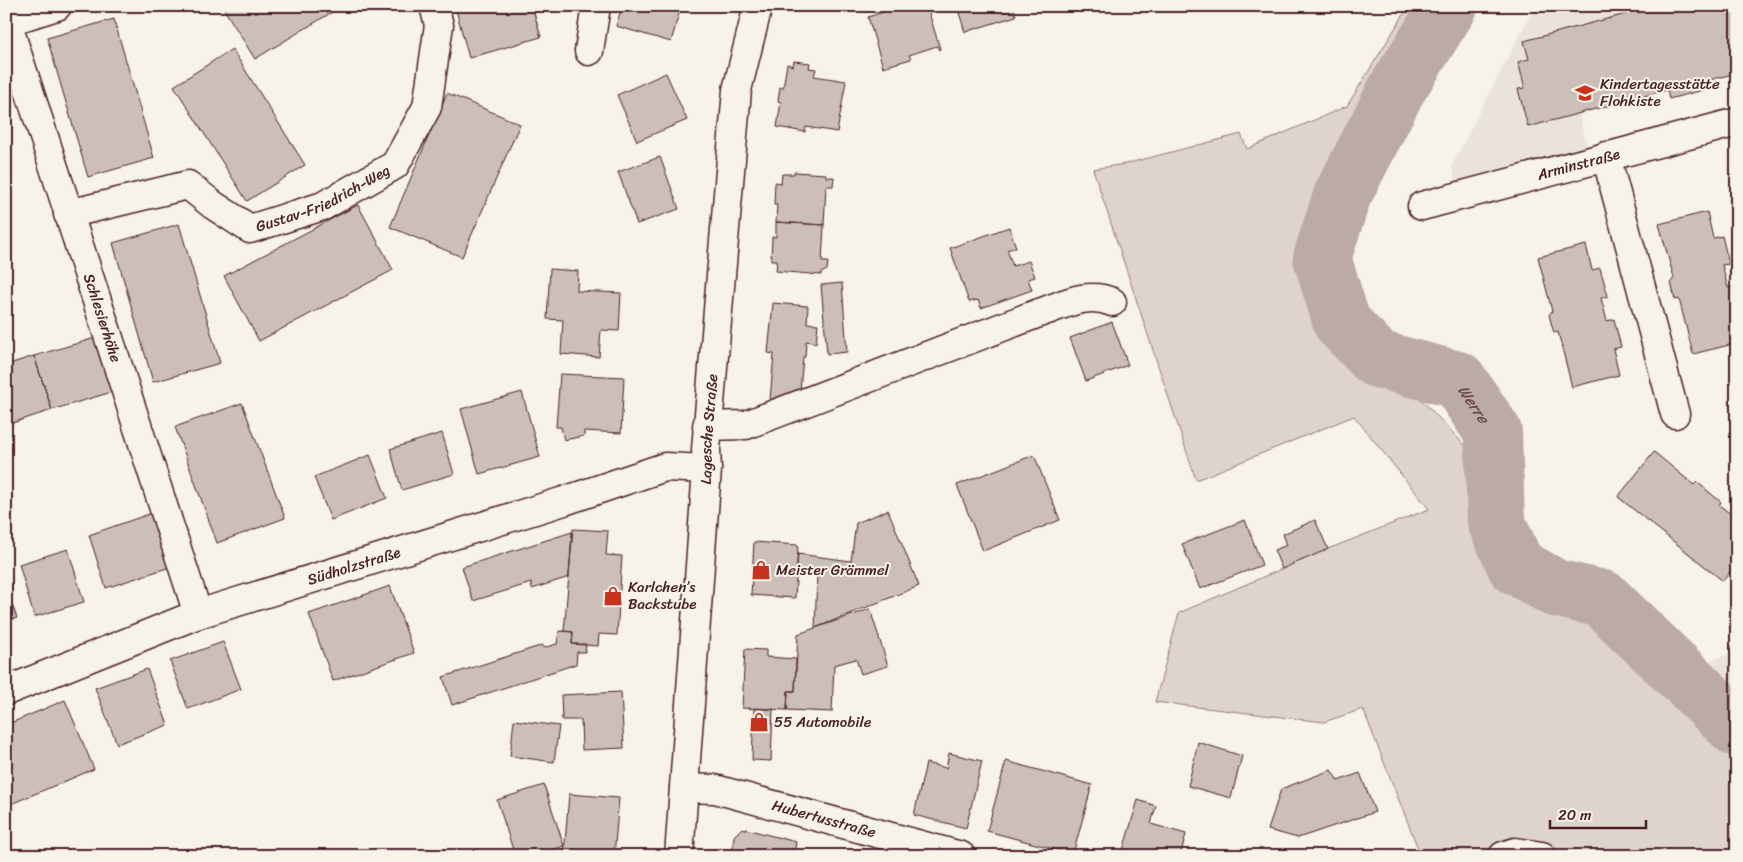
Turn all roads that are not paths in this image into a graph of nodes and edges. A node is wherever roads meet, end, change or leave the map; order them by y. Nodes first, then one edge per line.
1 (57, 6) edge
2 (434, 6) edge
3 (596, 6) edge
4 (758, 6) edge
5 (6, 21) edge
6 (589, 50) dead end
7 (1737, 122) edge
8 (1606, 156) junction
9 (1422, 206) dead end
10 (68, 214) junction
11 (1112, 302) dead end
12 (1675, 414) dead end
13 (707, 426) junction
14 (707, 469) junction
15 (198, 614) junction
16 (6, 691) edge
17 (684, 788) junction
18 (1543, 849) edge
19 (1509, 854) edge
20 (679, 856) edge
21 (962, 856) edge

1 - 5 street
2 - 10 street, Gustav-Friedrich-Weg
3 - 6 street
4 - 13 street, Lagesche Straße
5 - 10 street, Schlesierhöhe
7 - 8 street, Arminstraße
8 - 9 street, Arminstraße
8 - 12 street
10 - 15 street, Schlesierhöhe
11 - 13 street
13 - 14 street, Lagesche Straße
14 - 15 street, Südholzstraße
14 - 17 street, Lagesche Straße
15 - 16 street, Südholzstraße
17 - 20 street, Lagesche Straße
17 - 21 street, Hubertusstraße
18 - 19 street

